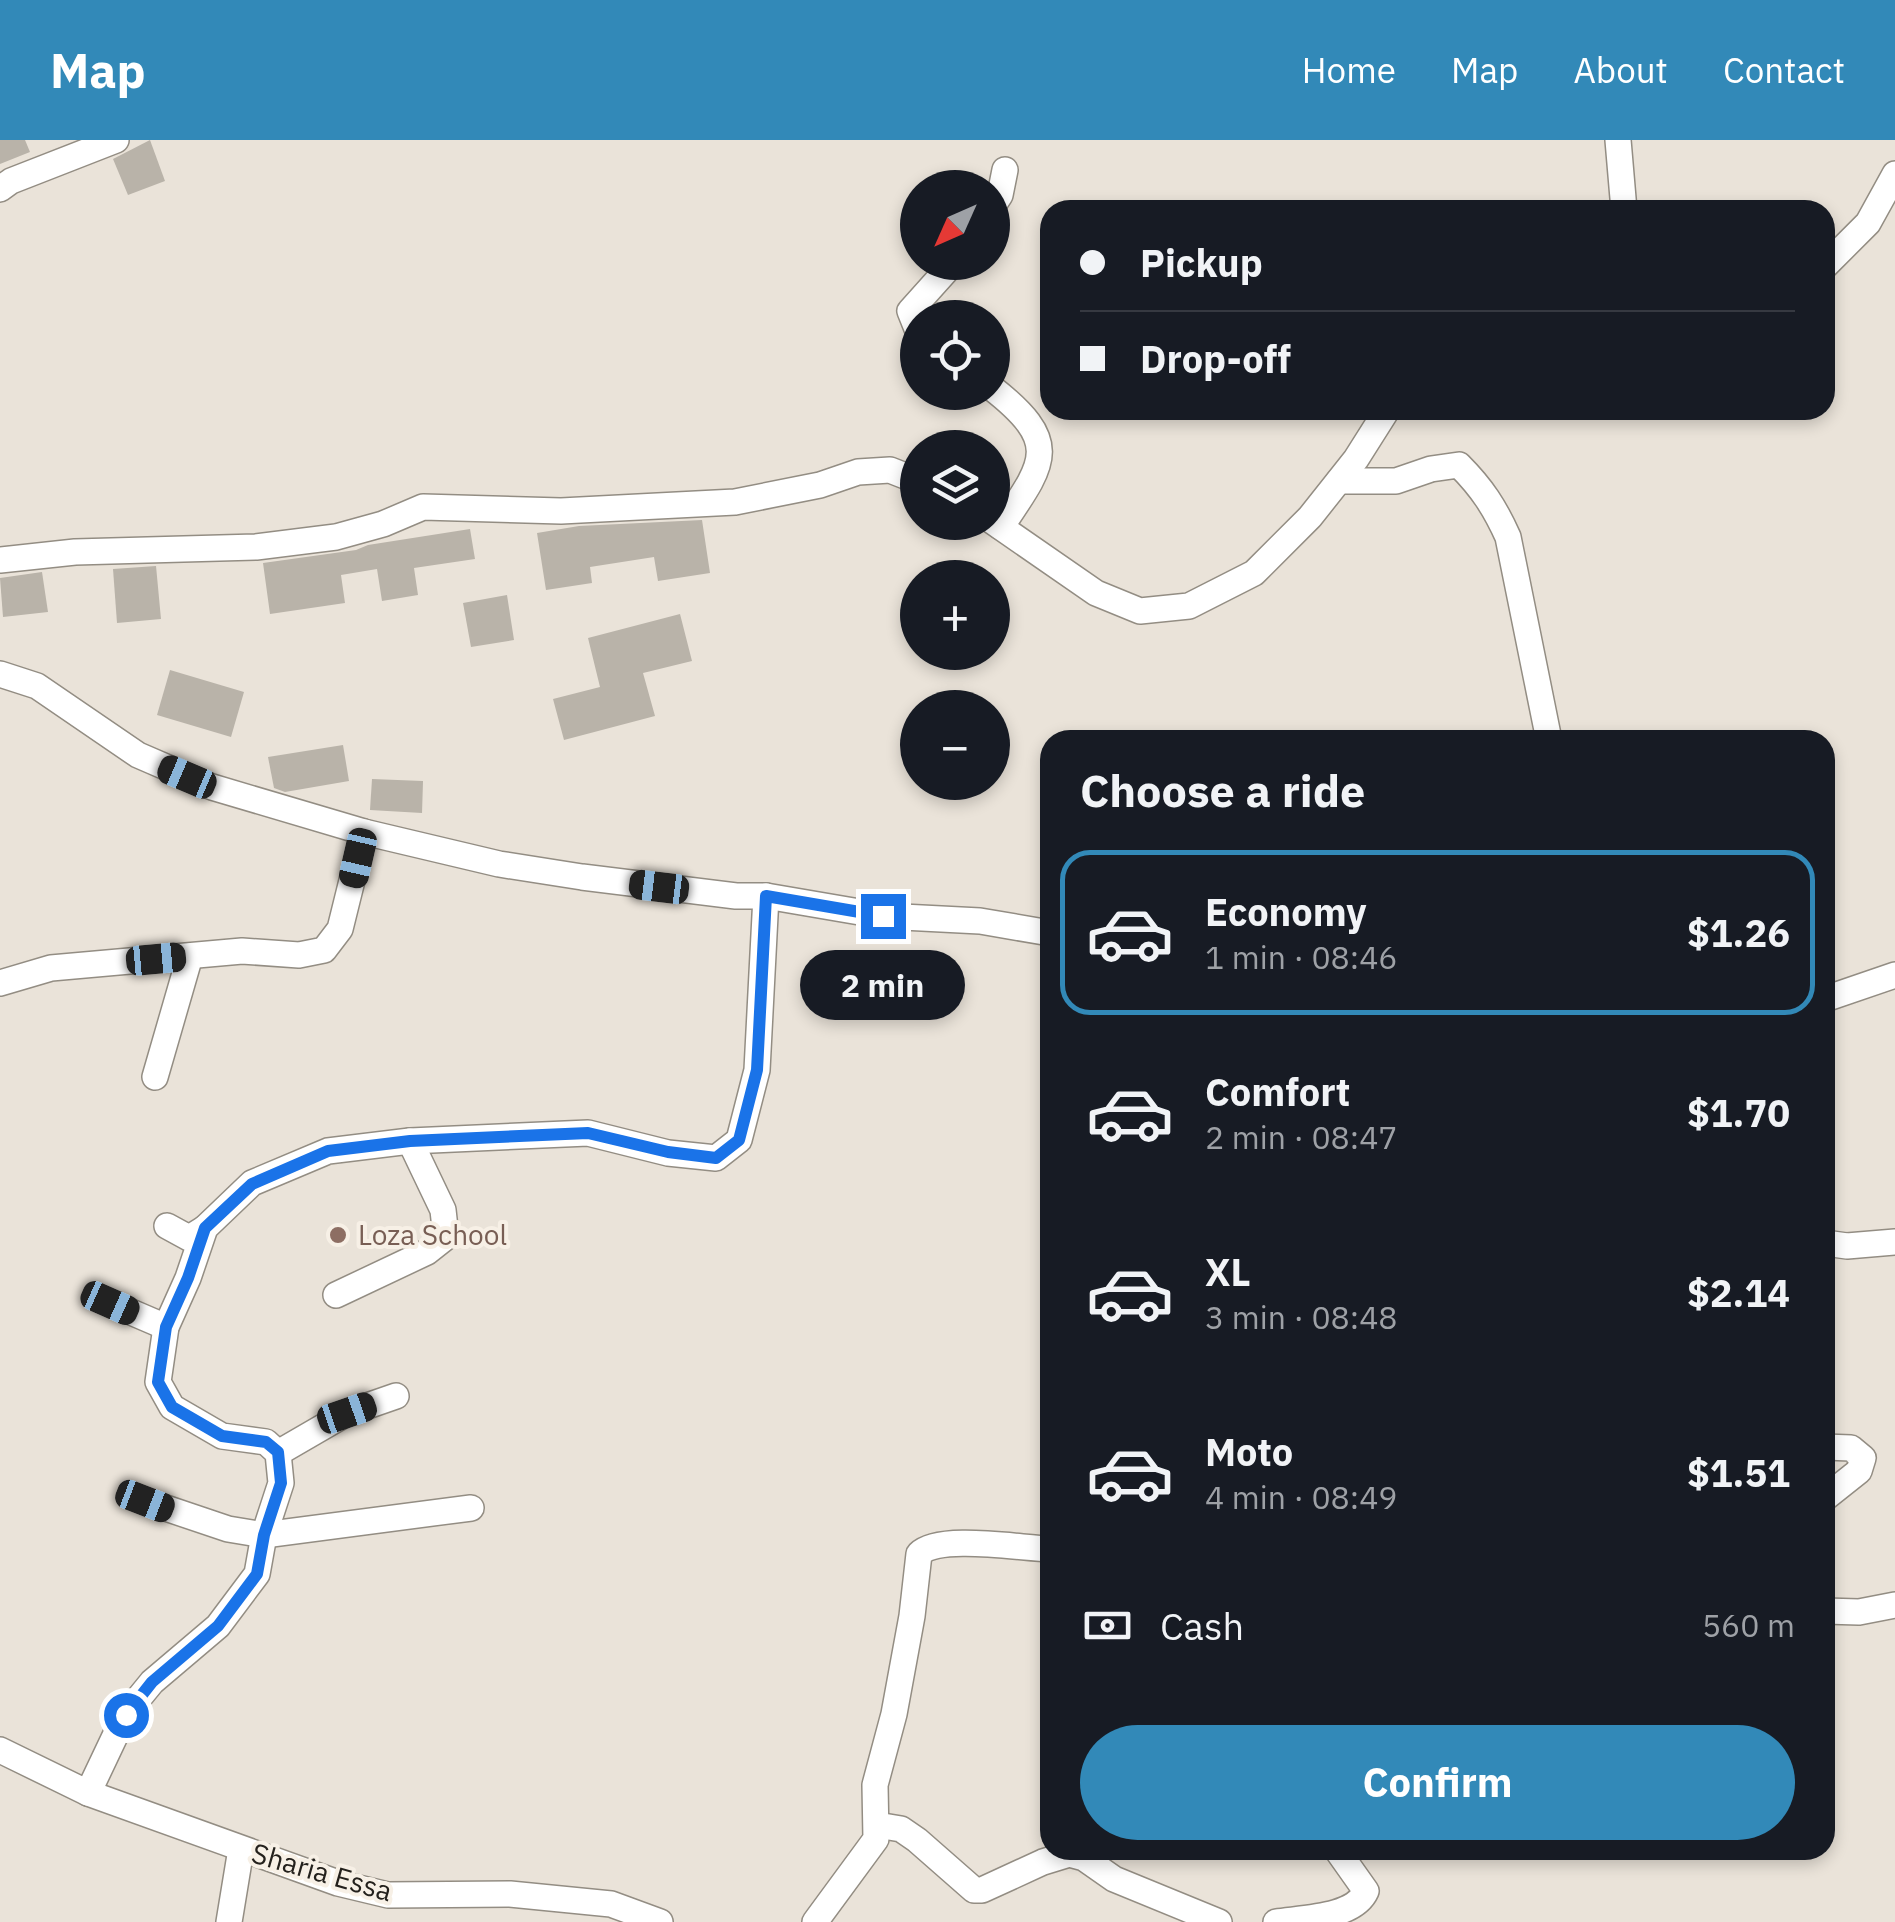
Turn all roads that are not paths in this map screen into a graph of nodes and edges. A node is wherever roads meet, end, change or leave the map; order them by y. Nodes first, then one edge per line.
1 (116, 140) edge
2 (1618, 140) edge
3 (1895, 174) edge
4 (0, 189) edge
5 (1623, 200) edge
6 (1835, 256) edge
7 (938, 280) edge
8 (920, 300) edge
9 (1010, 402) edge
10 (1380, 420) edge
11 (900, 474) edge
12 (1339, 480) junction
13 (1010, 508) edge
14 (1010, 533) edge
15 (0, 560) edge
16 (0, 674) edge
17 (1546, 730) edge
18 (364, 832) junction
19 (766, 896) junction
20 (1040, 931) edge
21 (190, 956) junction
22 (1895, 976) edge
23 (0, 983) edge
24 (1835, 996) edge
25 (155, 1077) dead end
26 (410, 1141) junction
27 (168, 1226) dead end
28 (205, 1228) junction
29 (1895, 1242) edge
30 (1835, 1244) edge
31 (336, 1295) dead end
32 (110, 1303) dead end
33 (166, 1327) junction
34 (396, 1396) dead end
35 (1835, 1447) edge
36 (278, 1452) junction
37 (1835, 1490) edge
38 (145, 1501) dead end
39 (471, 1508) dead end
40 (264, 1535) junction
41 (1040, 1549) edge
42 (1895, 1605) edge
43 (1835, 1611) edge
44 (0, 1750) edge
45 (88, 1793) junction
46 (877, 1824) junction
47 (241, 1849) junction
48 (1049, 1860) edge
49 (1087, 1860) edge
50 (1344, 1860) edge
51 (229, 1922) edge
52 (660, 1922) edge
53 (815, 1922) edge
54 (1219, 1922) edge
55 (1276, 1922) edge

1 - 4 street
2 - 5 street
3 - 6 street
7 - 8 street
9 - 13 street
10 - 12 street
11 - 15 street
12 - 14 street
12 - 17 street
16 - 18 street
18 - 19 street
18 - 21 street
19 - 20 street
19 - 26 street
21 - 23 street
21 - 25 street
22 - 24 street
26 - 28 street
26 - 31 street
27 - 28 street
28 - 33 street
29 - 30 street
32 - 33 street
33 - 36 street
34 - 36 street
35 - 37 street
36 - 40 street
38 - 40 street
39 - 40 street
40 - 45 street
41 - 46 street
42 - 43 street
44 - 45 street, Sharia Essa
45 - 47 street, Sharia Essa
46 - 48 street
46 - 53 street
47 - 51 street
47 - 52 street, Sharia Essa
49 - 54 street
50 - 55 street

